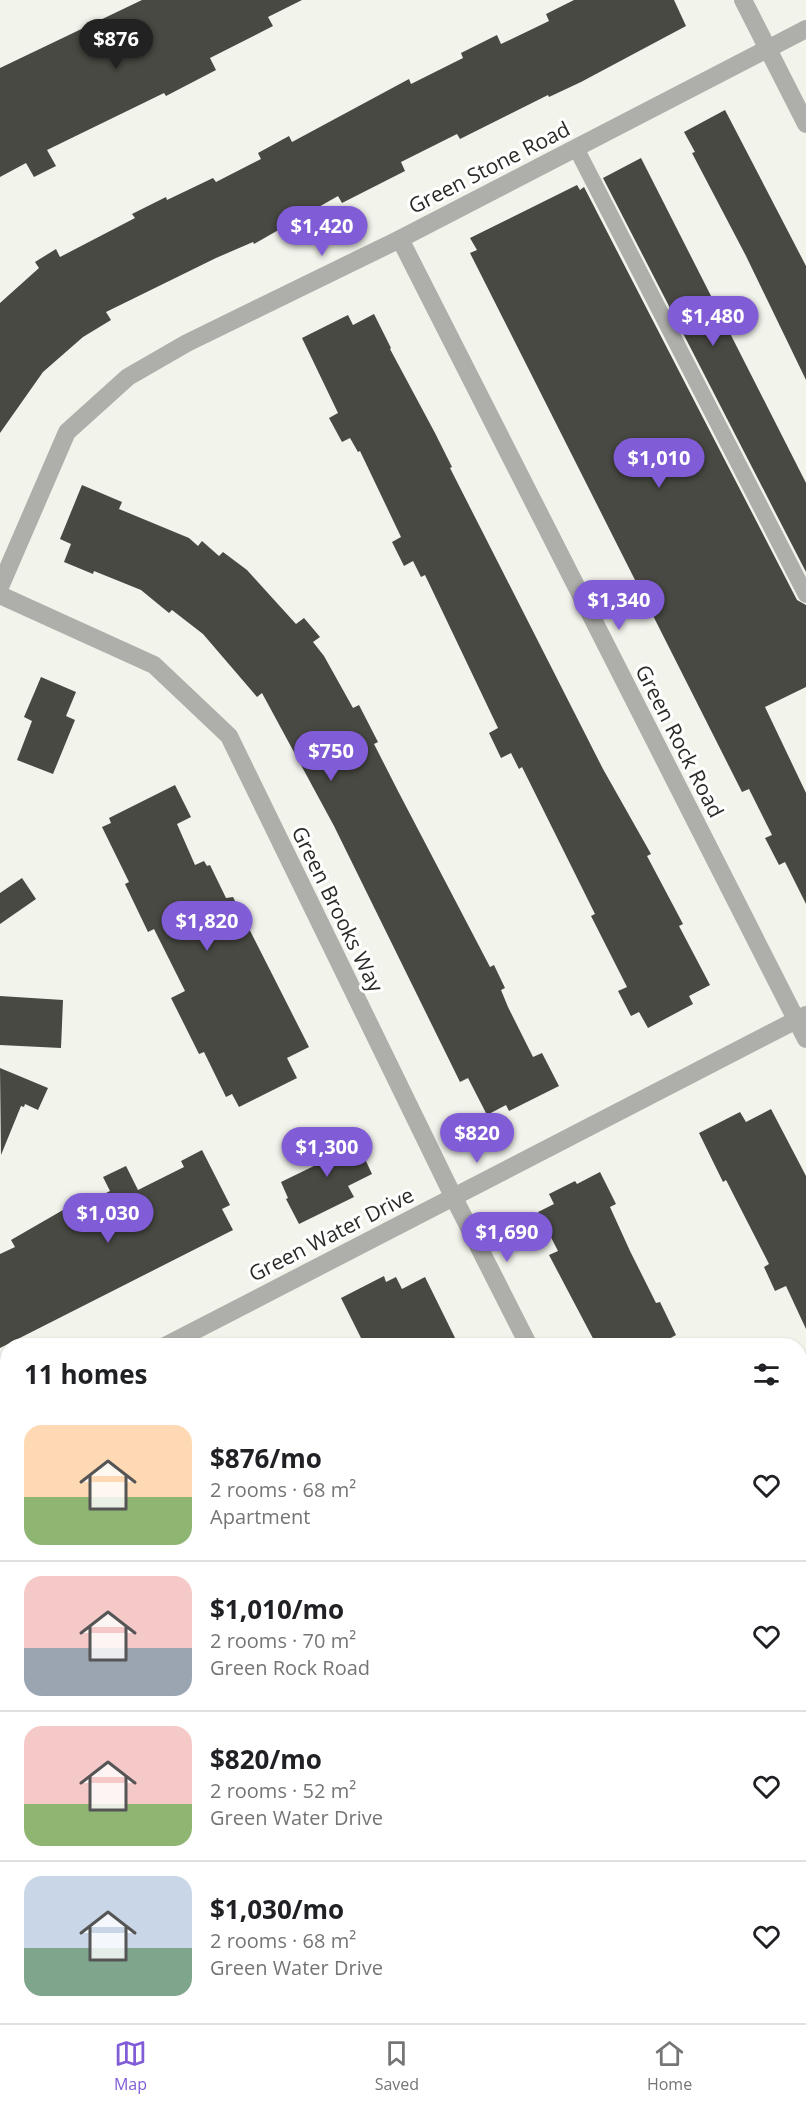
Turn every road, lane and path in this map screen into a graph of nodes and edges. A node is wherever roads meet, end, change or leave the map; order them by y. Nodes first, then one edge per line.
1 (743, 0) edge
2 (806, 29) edge
3 (767, 49) junction
4 (806, 124) edge
5 (576, 148) junction
6 (400, 239) junction
7 (0, 588) edge
8 (0, 595) edge
9 (806, 595) edge
10 (801, 1018) edge
11 (806, 1039) edge
12 (453, 1196) junction
13 (180, 1338) edge
14 (525, 1338) edge

1 - 3 street
2 - 3 street, Green Stone Road
3 - 4 street
3 - 5 street, Green Stone Road
5 - 6 street, Green Stone Road
5 - 9 lane
6 - 7 street, Green Stone Road
6 - 10 street, Green Rock Road
8 - 12 street, Green Brooks Way
10 - 11 street, Green Rock Road
10 - 12 street, Green Water Drive
12 - 13 street, Green Water Drive
12 - 14 street, Green Brooks Way

